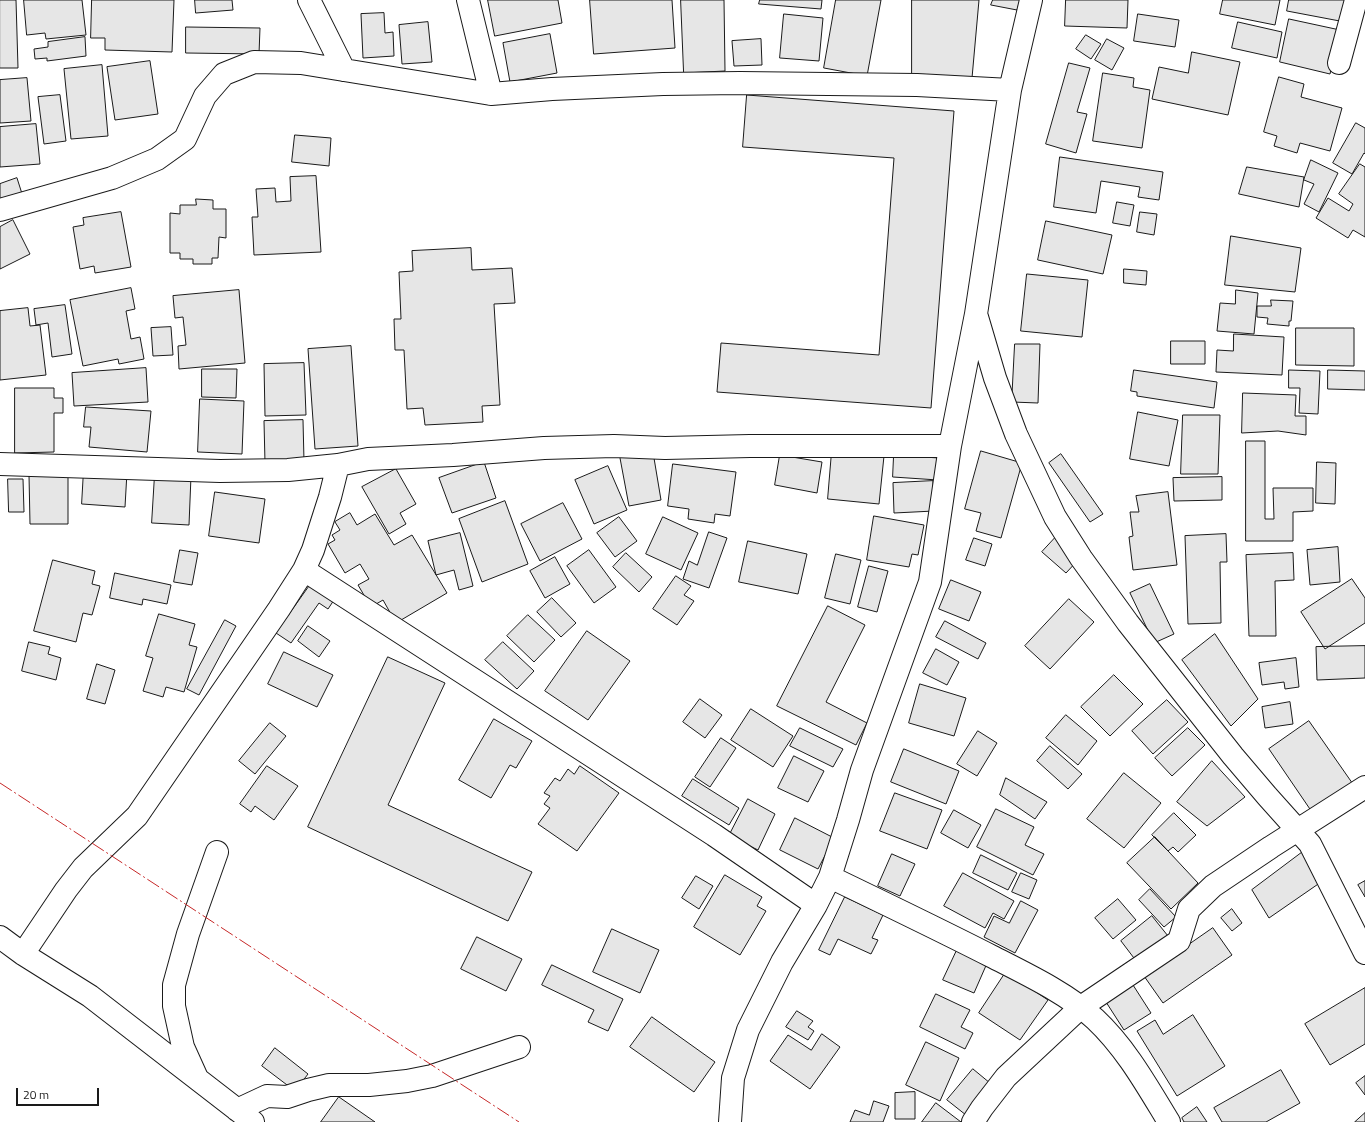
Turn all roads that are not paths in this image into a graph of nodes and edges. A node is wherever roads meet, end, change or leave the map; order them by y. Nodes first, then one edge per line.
1 (308, 0) edge
2 (468, 0) edge
3 (1031, 0) edge
4 (1356, 0) edge
5 (1339, 62) dead end
6 (344, 70) junction
7 (1010, 90) junction
8 (491, 94) junction
9 (0, 210) edge
10 (976, 314) junction
11 (950, 446) junction
12 (0, 464) edge
13 (338, 465) junction
14 (304, 570) junction
15 (1365, 787) edge
16 (1298, 831) junction
17 (217, 852) dead end
18 (830, 877) junction
19 (816, 905) junction
20 (0, 937) edge
21 (1365, 953) edge
22 (23, 954) junction
23 (1081, 1007) junction
24 (519, 1048) dead end
25 (199, 1081) junction
26 (245, 1116) edge
27 (730, 1122) edge
28 (973, 1122) edge
29 (1169, 1122) edge

1 - 6 street
2 - 8 street
3 - 7 street
4 - 5 street
6 - 8 street
6 - 9 street
7 - 8 street
7 - 10 street
10 - 11 street
10 - 16 street
11 - 13 street
11 - 18 street
12 - 13 street
13 - 14 street
14 - 19 street
14 - 22 street
15 - 16 street
16 - 21 street
16 - 23 street
17 - 25 street
18 - 19 street
18 - 23 street
19 - 27 street
20 - 22 street
22 - 25 street
23 - 28 street
23 - 29 street
24 - 26 street
25 - 26 street

